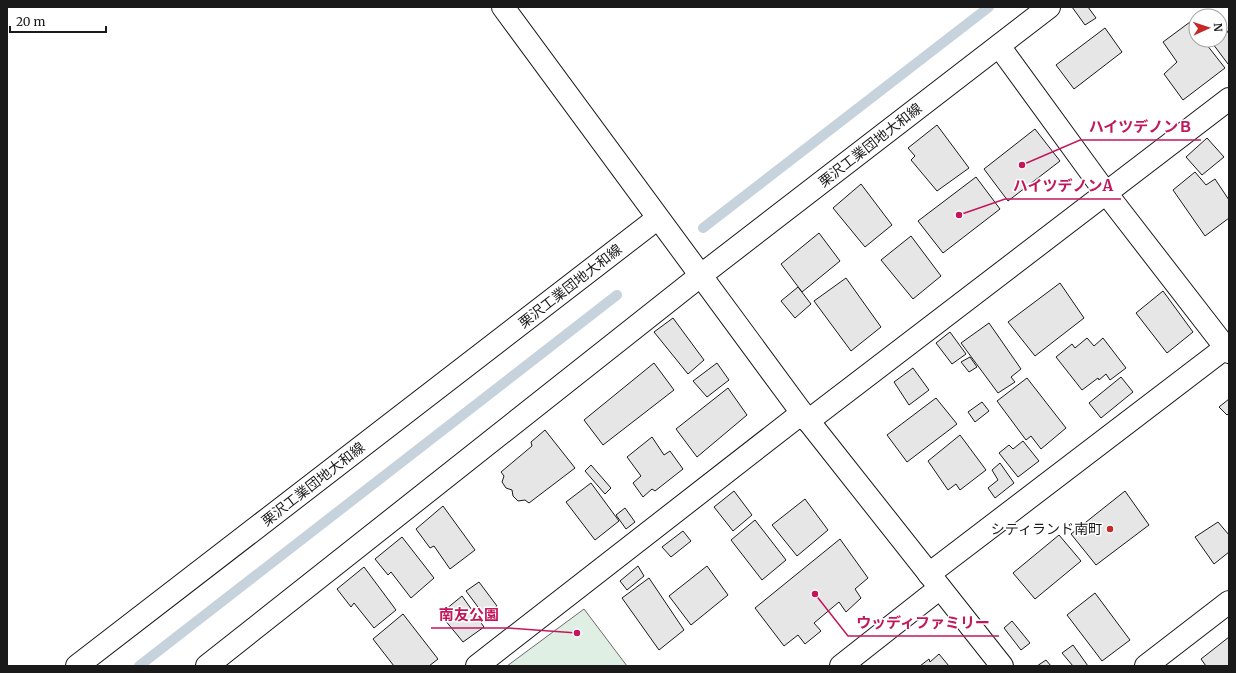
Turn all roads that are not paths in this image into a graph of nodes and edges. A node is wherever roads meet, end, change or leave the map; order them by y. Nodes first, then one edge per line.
1 (503, 7) edge
2 (1049, 7) edge
3 (999, 46) junction
4 (1229, 99) edge
5 (1106, 193) junction
6 (658, 218) junction
7 (700, 276) junction
8 (1228, 348) edge
9 (805, 417) junction
10 (935, 581) junction
11 (1229, 602) edge
12 (209, 665) edge
13 (77, 666) edge
14 (477, 666) edge
15 (841, 666) edge
16 (1002, 666) edge
17 (1146, 666) edge

1 - 6 street
2 - 3 street, 栗沢工業団地大和線
3 - 5 street
3 - 7 street, 栗沢工業団地大和線
4 - 5 street
5 - 8 street
5 - 9 street
6 - 7 street
6 - 13 street, 栗沢工業団地大和線
7 - 9 street
7 - 12 street, 栗沢工業団地大和線
8 - 10 street
9 - 10 street
9 - 14 street
10 - 15 street
10 - 16 street
11 - 17 street

